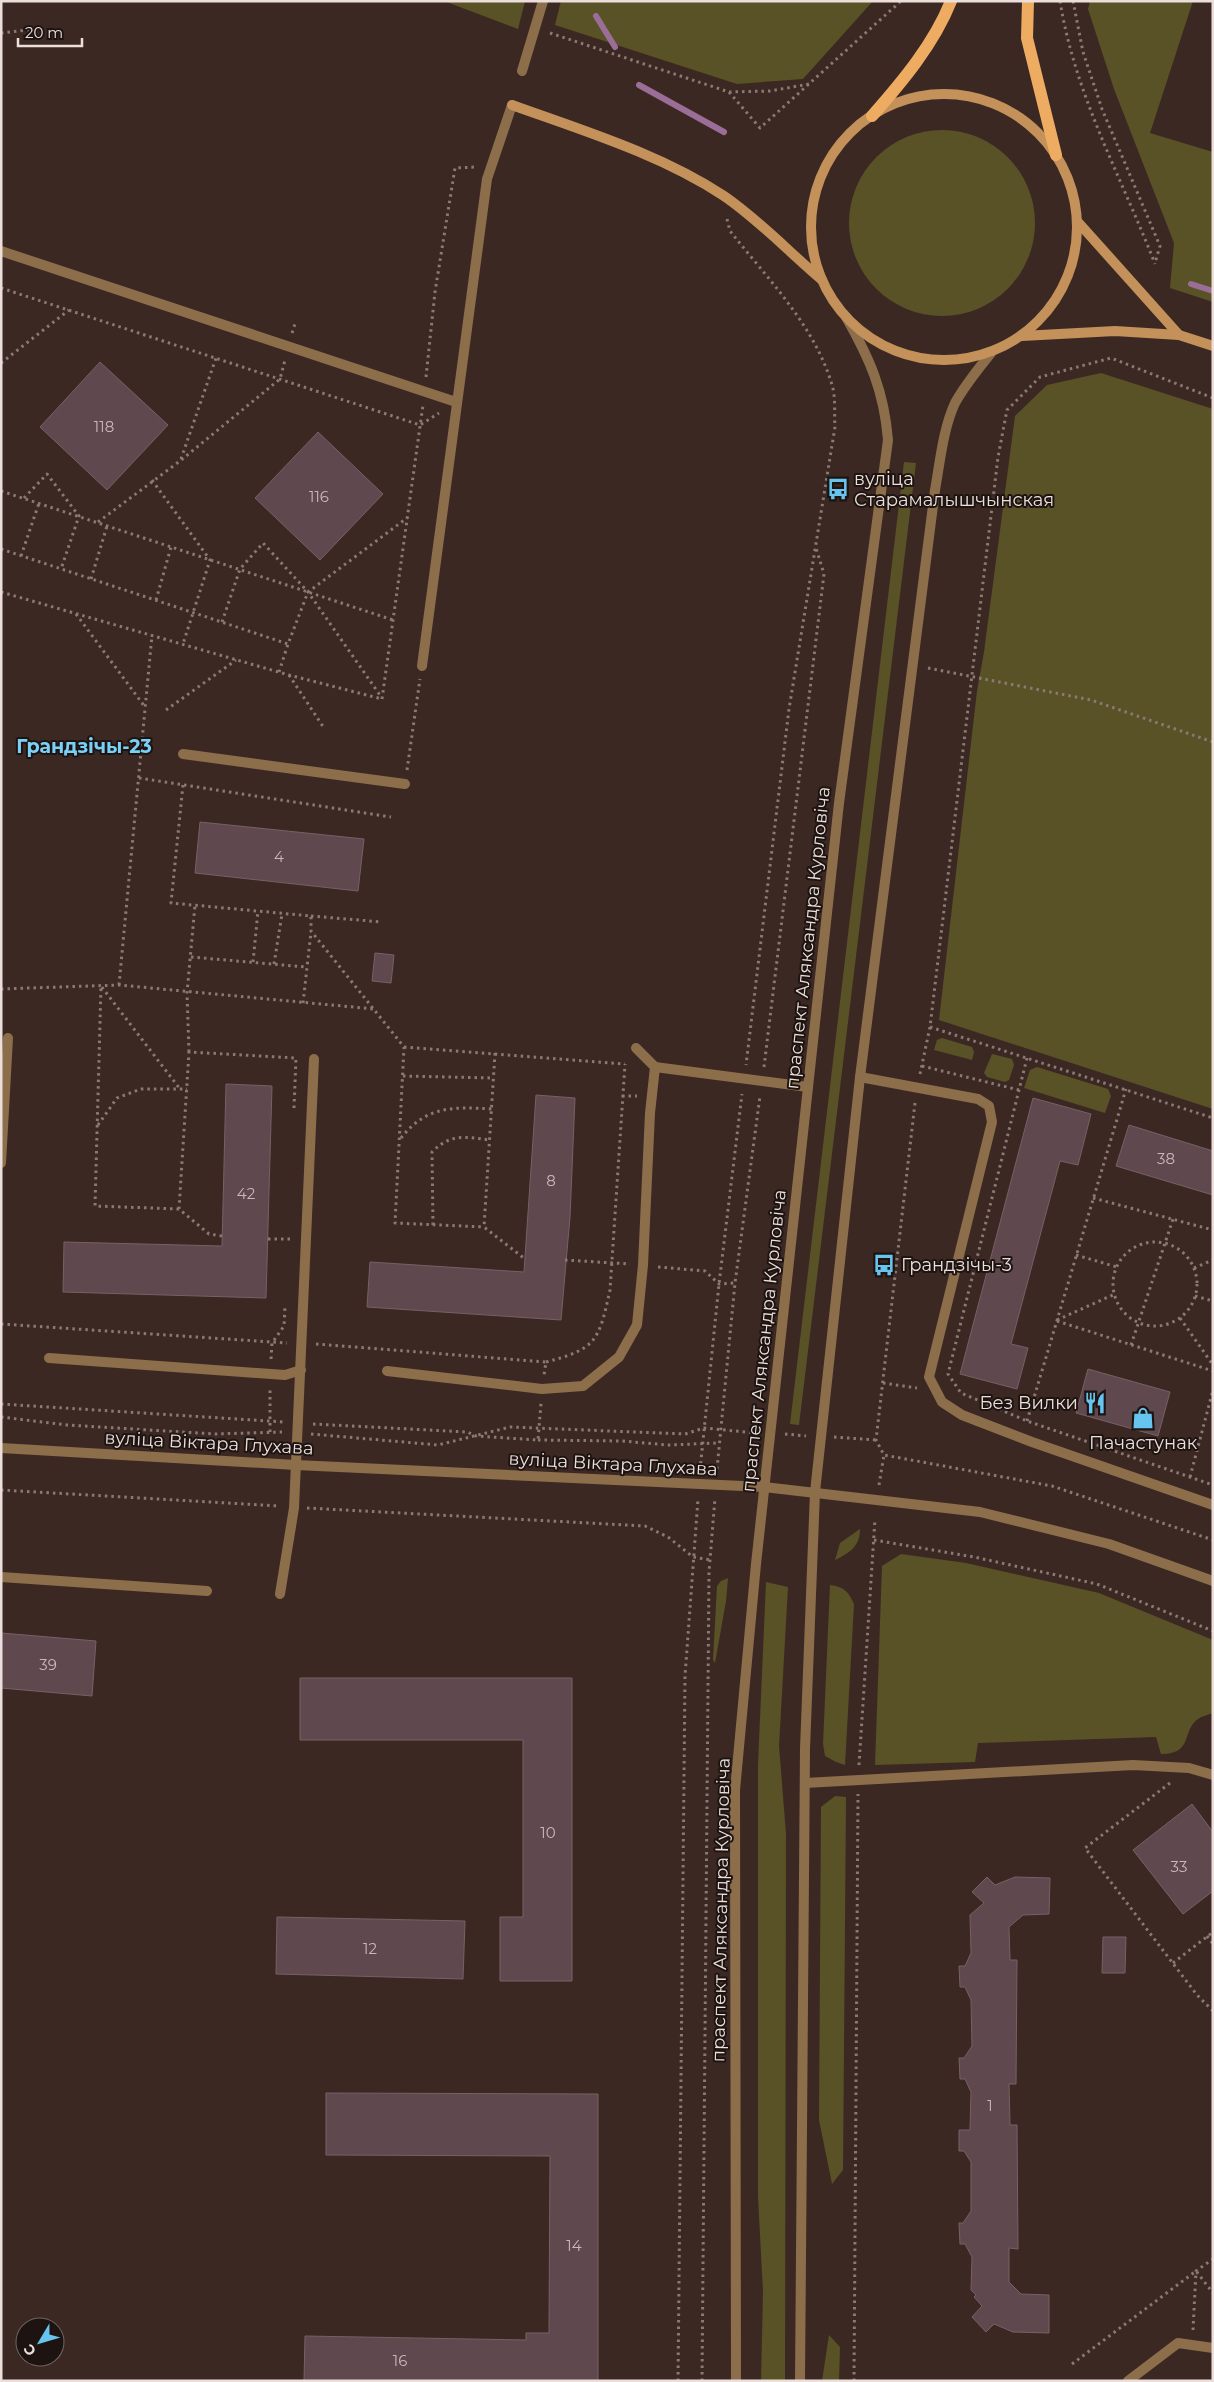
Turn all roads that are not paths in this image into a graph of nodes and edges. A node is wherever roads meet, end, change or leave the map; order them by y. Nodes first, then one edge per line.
1 (543, 1) edge
2 (951, 1) edge
3 (1028, 1) edge
4 (522, 71) dead end
5 (512, 105) joint
6 (872, 116) junction
7 (1056, 155) junction
8 (1077, 221) junction
9 (1, 251) edge
10 (822, 280) junction
11 (846, 318) junction
12 (1179, 335) junction
13 (1022, 336) junction
14 (1213, 346) edge
15 (991, 353) junction
16 (456, 402) junction
17 (422, 666) road end
18 (183, 754) dead end
19 (405, 784) road end
20 (8, 1038) dead end
21 (636, 1048) dead end
22 (314, 1059) road end
23 (655, 1067) junction
24 (860, 1077) junction
25 (808, 1087) junction
26 (1, 1163) edge
27 (49, 1358) dead end
28 (301, 1370) junction
29 (387, 1371) dead end
30 (1, 1448) edge
31 (296, 1465) junction
32 (764, 1487) junction
33 (815, 1492) junction
34 (1213, 1505) edge
35 (1, 1577) edge
36 (1213, 1581) edge
37 (207, 1591) dead end
38 (280, 1594) dead end
39 (1213, 1775) edge
40 (805, 1783) junction
41 (1213, 2348) edge
42 (736, 2381) edge
43 (800, 2381) edge
44 (1128, 2381) edge

1 - 4 street
2 - 6 main road
3 - 7 main road
5 - 10 main road
5 - 16 street
6 - 7 main road
6 - 10 main road
7 - 8 main road
8 - 12 main road
8 - 13 main road
9 - 16 street
10 - 11 main road
11 - 15 main road
11 - 25 street, праспект Аляксандра Курловіча
12 - 13 main road
12 - 14 main road
13 - 15 main road
15 - 24 street
16 - 17 street
18 - 19 street
20 - 26 street
21 - 23 street
22 - 28 street
23 - 25 street
23 - 29 street
24 - 33 street
24 - 34 street
25 - 32 street, праспект Аляксандра Курловіча
27 - 28 street
28 - 31 street
30 - 31 street, вуліца Віктара Глухава
31 - 32 street, вуліца Віктара Глухава
31 - 38 street
32 - 33 street, вуліца Віктара Глухава
32 - 42 street, праспект Аляксандра Курловіча
33 - 36 street, вуліца Віктара Глухава
33 - 40 street
35 - 37 street
39 - 40 street
40 - 43 street
41 - 44 street

